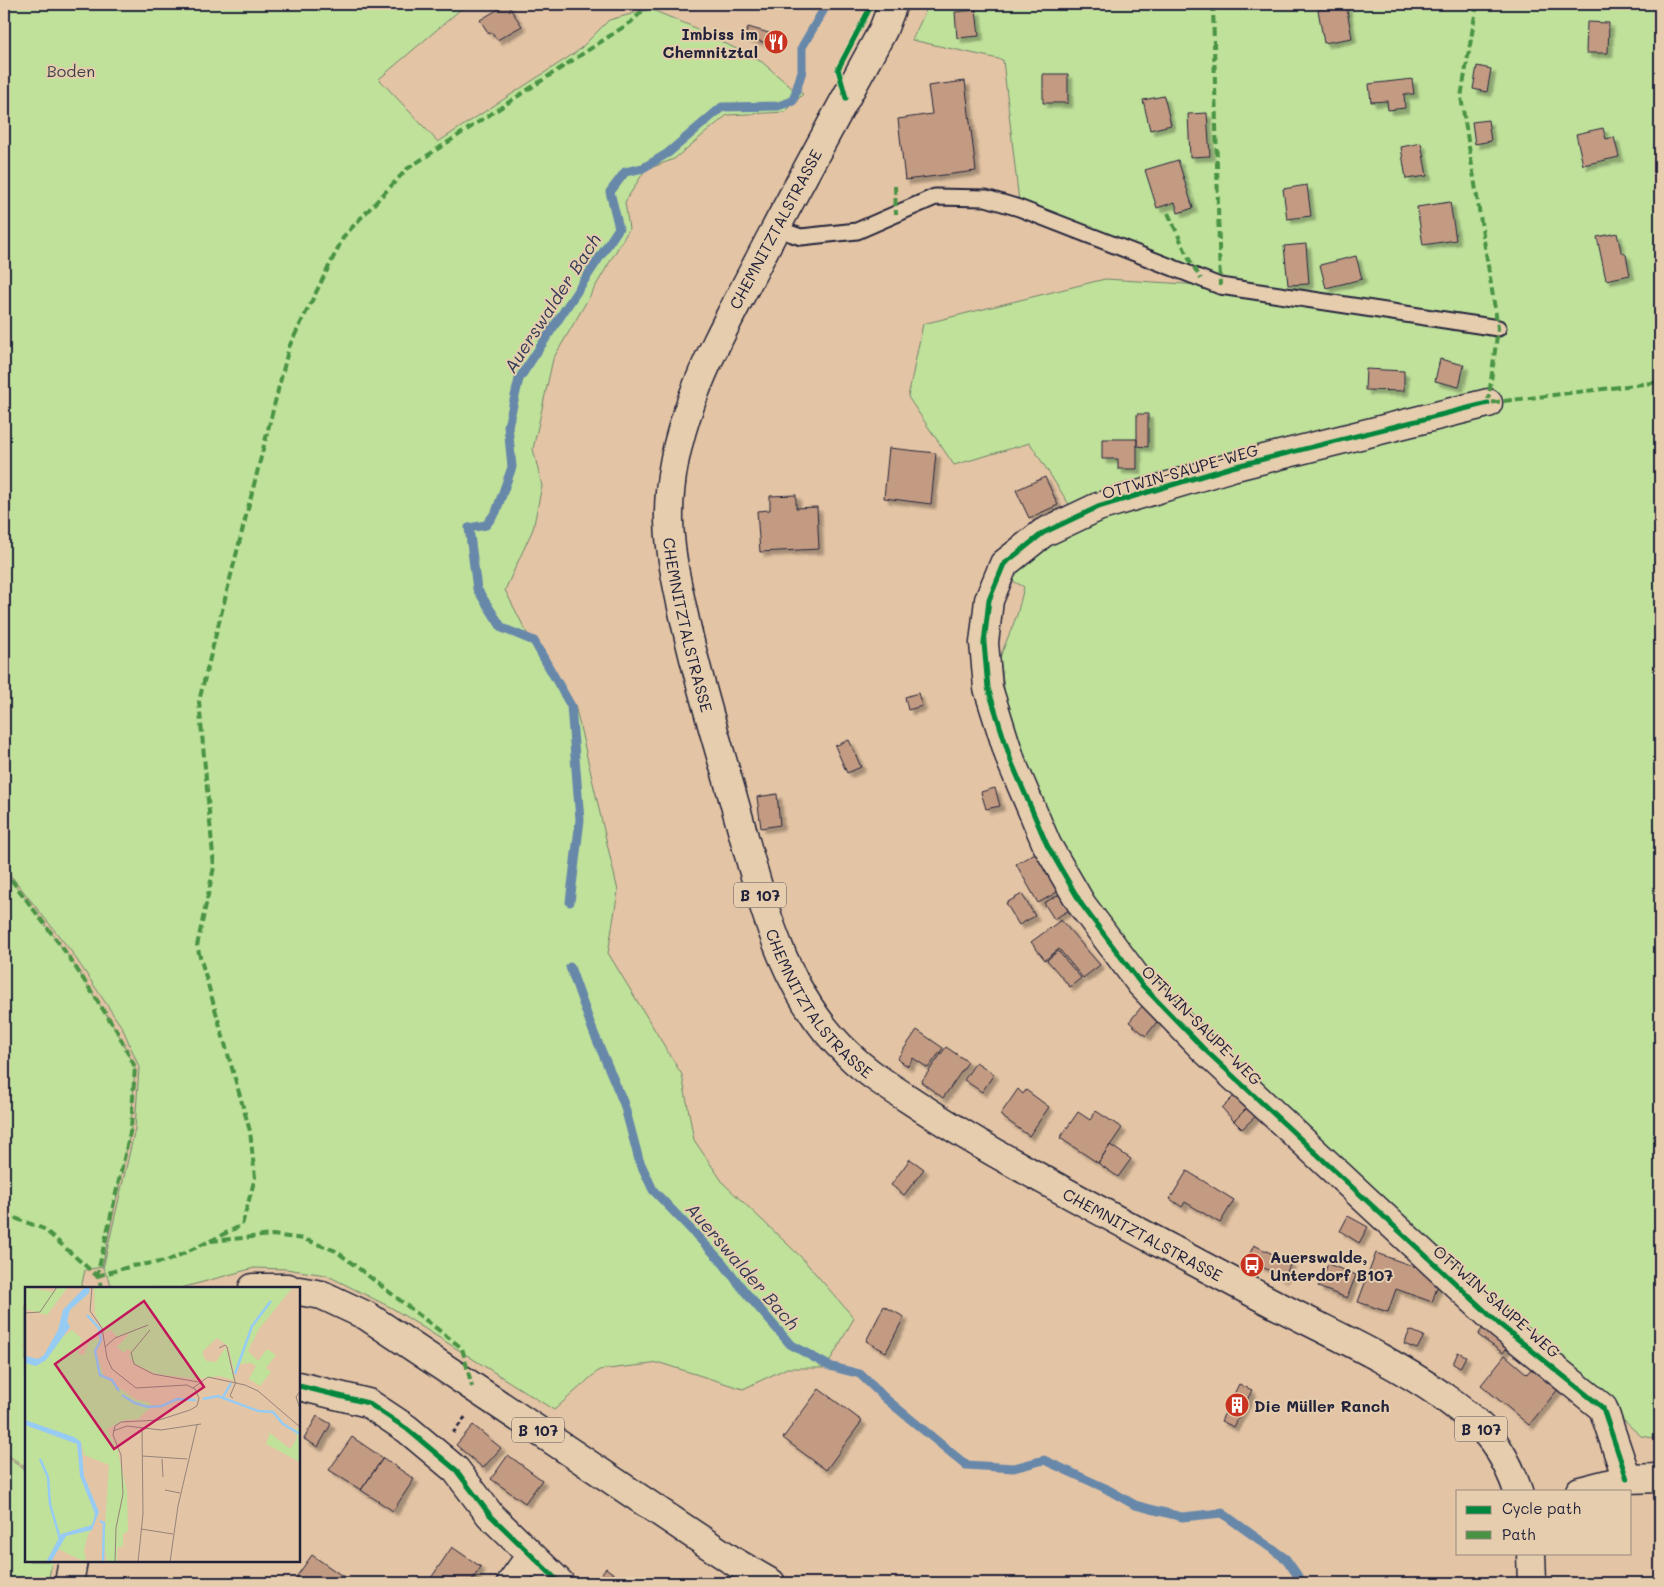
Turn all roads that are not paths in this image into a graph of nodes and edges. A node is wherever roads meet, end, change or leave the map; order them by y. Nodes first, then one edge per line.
1 (893, 4) edge
2 (775, 228) junction
3 (1498, 328) dead end
4 (1488, 403) dead end
5 (300, 1290) edge
6 (300, 1386) edge
7 (1660, 1478) edge
8 (1627, 1479) junction
9 (1518, 1490) edge
10 (1584, 1490) edge
11 (1531, 1554) edge
12 (531, 1555) junction
13 (73, 1562) edge
14 (69, 1583) edge
15 (511, 1583) edge
16 (560, 1583) edge
17 (772, 1583) edge
18 (1532, 1583) edge

1 - 2 main road, CHEMNITZTALSTRASSE / B 107
2 - 3 lane
2 - 9 main road, CHEMNITZTALSTRASSE / B 107
4 - 8 main road, OTTWIN-SAUPE-WEG
5 - 17 main road, B 107
6 - 12 main road
7 - 8 main road
8 - 10 main road
11 - 18 main road
12 - 15 main road
12 - 16 main road
13 - 14 main road

